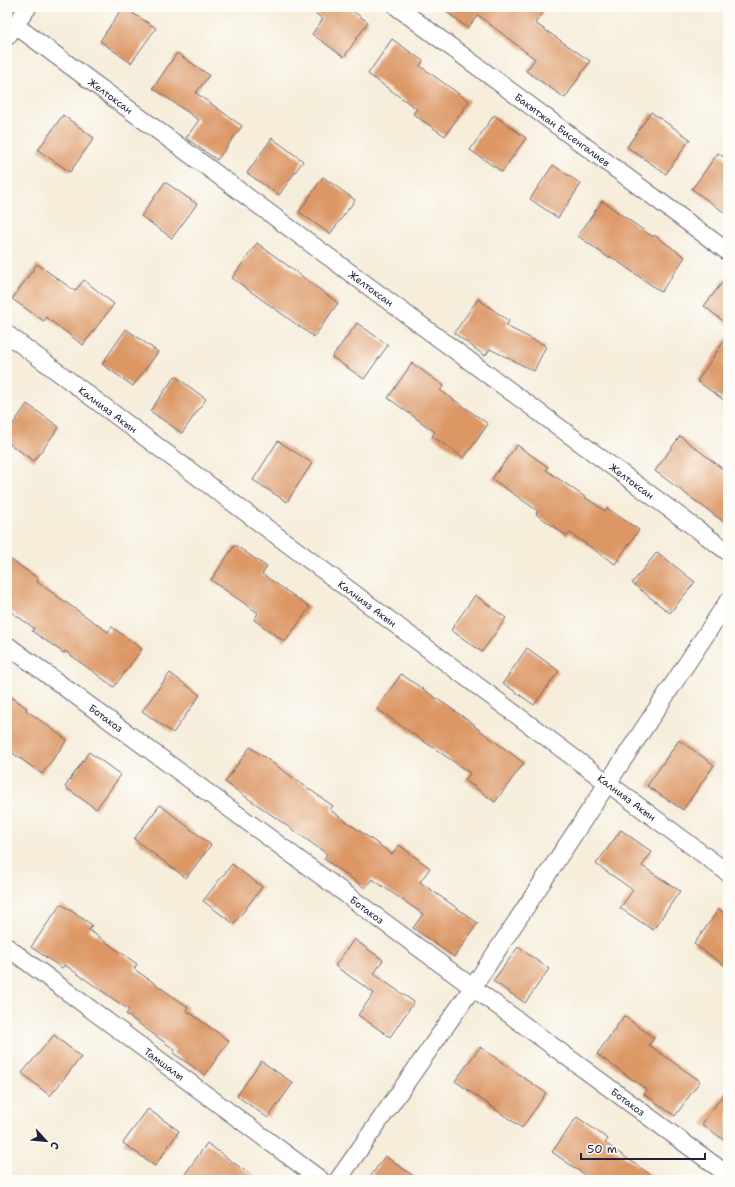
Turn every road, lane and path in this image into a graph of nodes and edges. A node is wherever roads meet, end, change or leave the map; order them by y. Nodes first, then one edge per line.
1 (28, 7) edge
2 (397, 7) edge
3 (11, 31) edge
4 (728, 252) edge
5 (7, 334) edge
6 (728, 552) edge
7 (728, 600) edge
8 (7, 645) edge
9 (608, 784) junction
10 (728, 873) edge
11 (7, 947) edge
12 (472, 987) junction
13 (728, 1175) edge
14 (321, 1180) edge
15 (338, 1180) edge

1 - 3 street
2 - 4 street, Бакытжан Бисенгалиев
3 - 6 street, Желтоксан
5 - 9 street, Калнияз Акын
7 - 9 street
8 - 12 street, Ботакоз
9 - 10 street, Калнияз Акын
9 - 12 street
11 - 14 street, Тамшалы
12 - 13 street, Ботакоз
12 - 15 street

